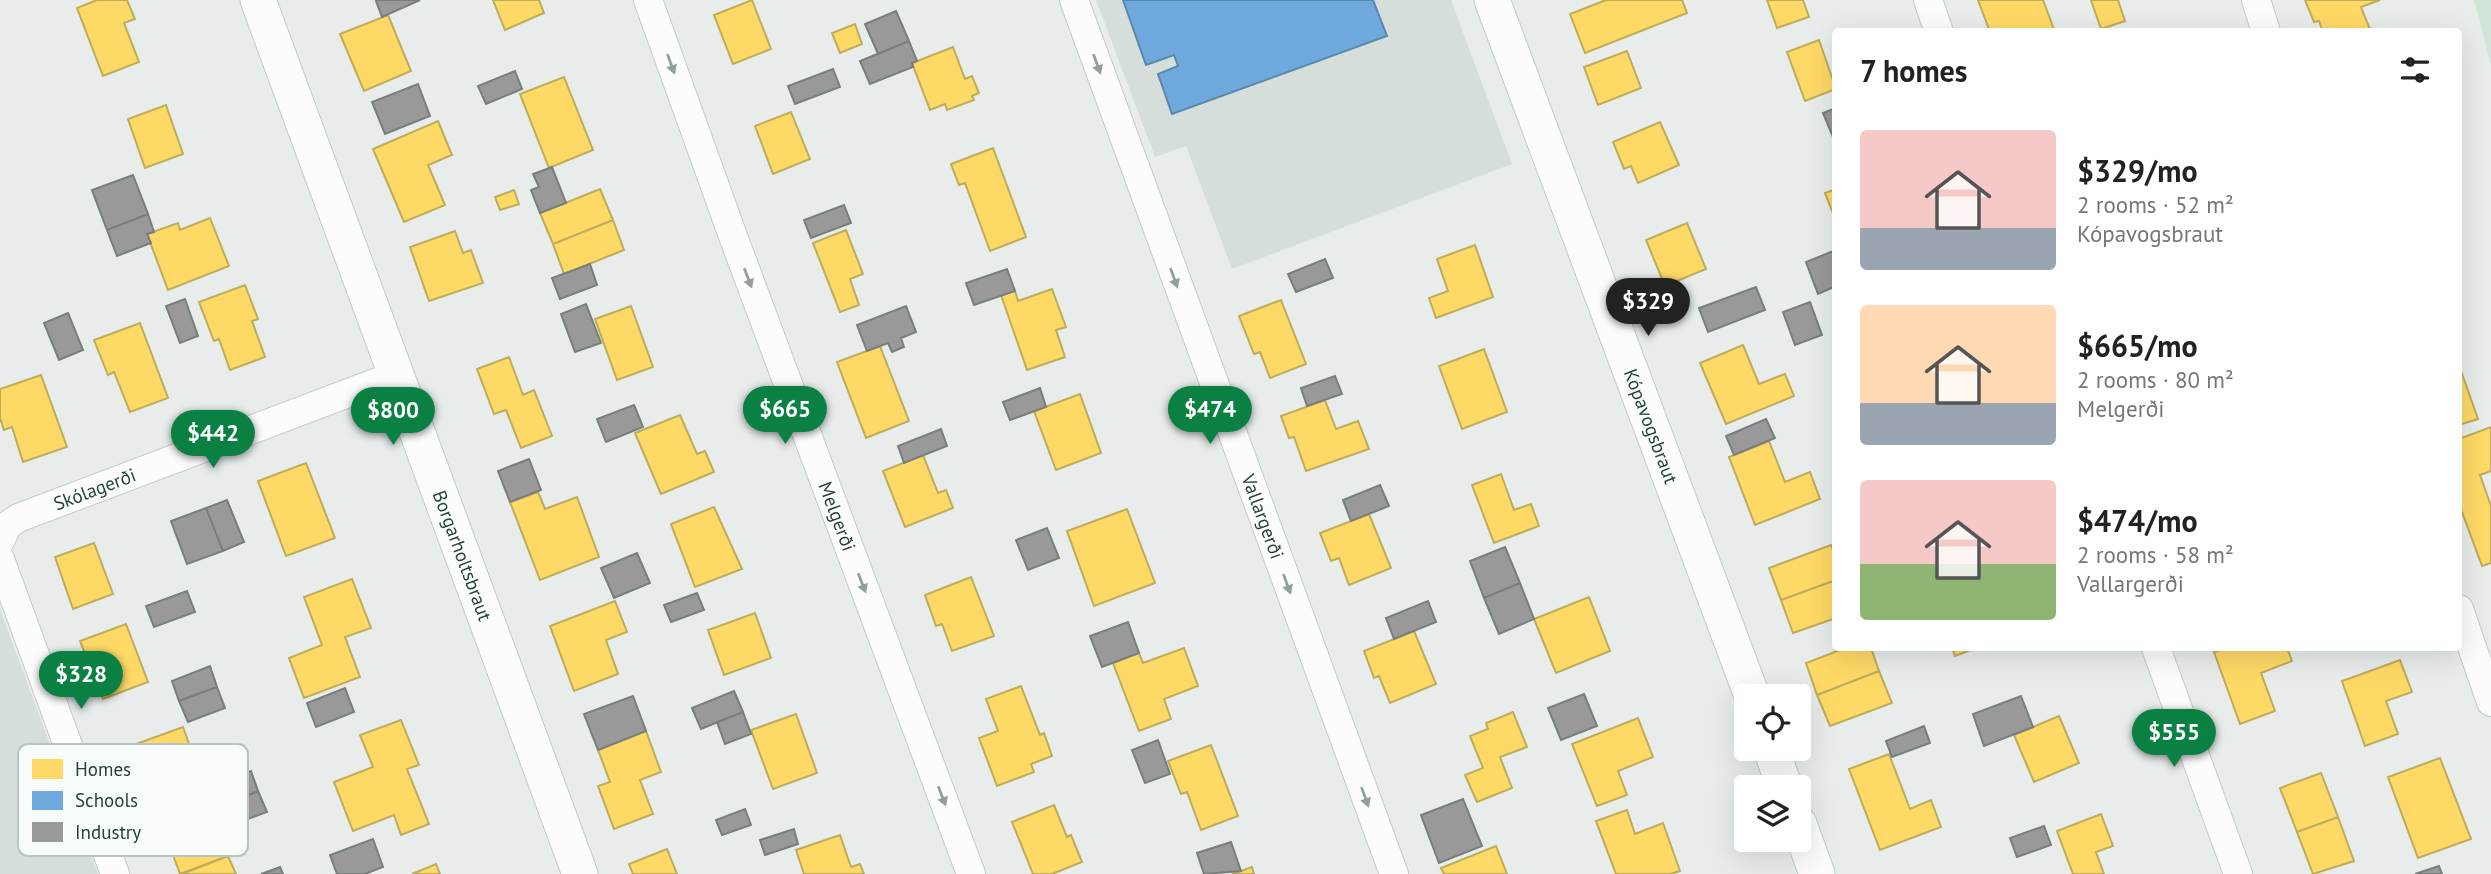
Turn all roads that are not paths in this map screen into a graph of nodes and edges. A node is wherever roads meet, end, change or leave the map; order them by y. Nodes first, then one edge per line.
1 (258, 0) edge
2 (648, 0) edge
3 (1074, 0) edge
4 (1928, 0) edge
5 (2256, 0) edge
6 (1496, 1) edge
7 (1938, 28) edge
8 (2265, 28) edge
9 (397, 375) junction
10 (0, 541) edge
11 (0, 559) edge
12 (2462, 618) edge
13 (2157, 651) edge
14 (1748, 684) edge
15 (2491, 702) edge
16 (68, 744) edge
17 (1810, 852) edge
18 (108, 856) edge
19 (115, 874) edge
20 (580, 874) edge
21 (971, 874) edge
22 (1394, 874) edge
23 (1818, 874) edge
24 (2238, 874) edge

1 - 9 street, Borgarholtsbraut
2 -> 21 street, Melgerði
3 -> 22 street, Vallargerði
4 - 7 street
5 - 8 street
6 - 14 street, Kópavogsbraut
9 - 10 street, Skólagerði
9 - 20 street, Borgarholtsbraut
11 - 16 street
12 - 15 street
13 - 24 street
17 - 23 street
18 - 19 street

